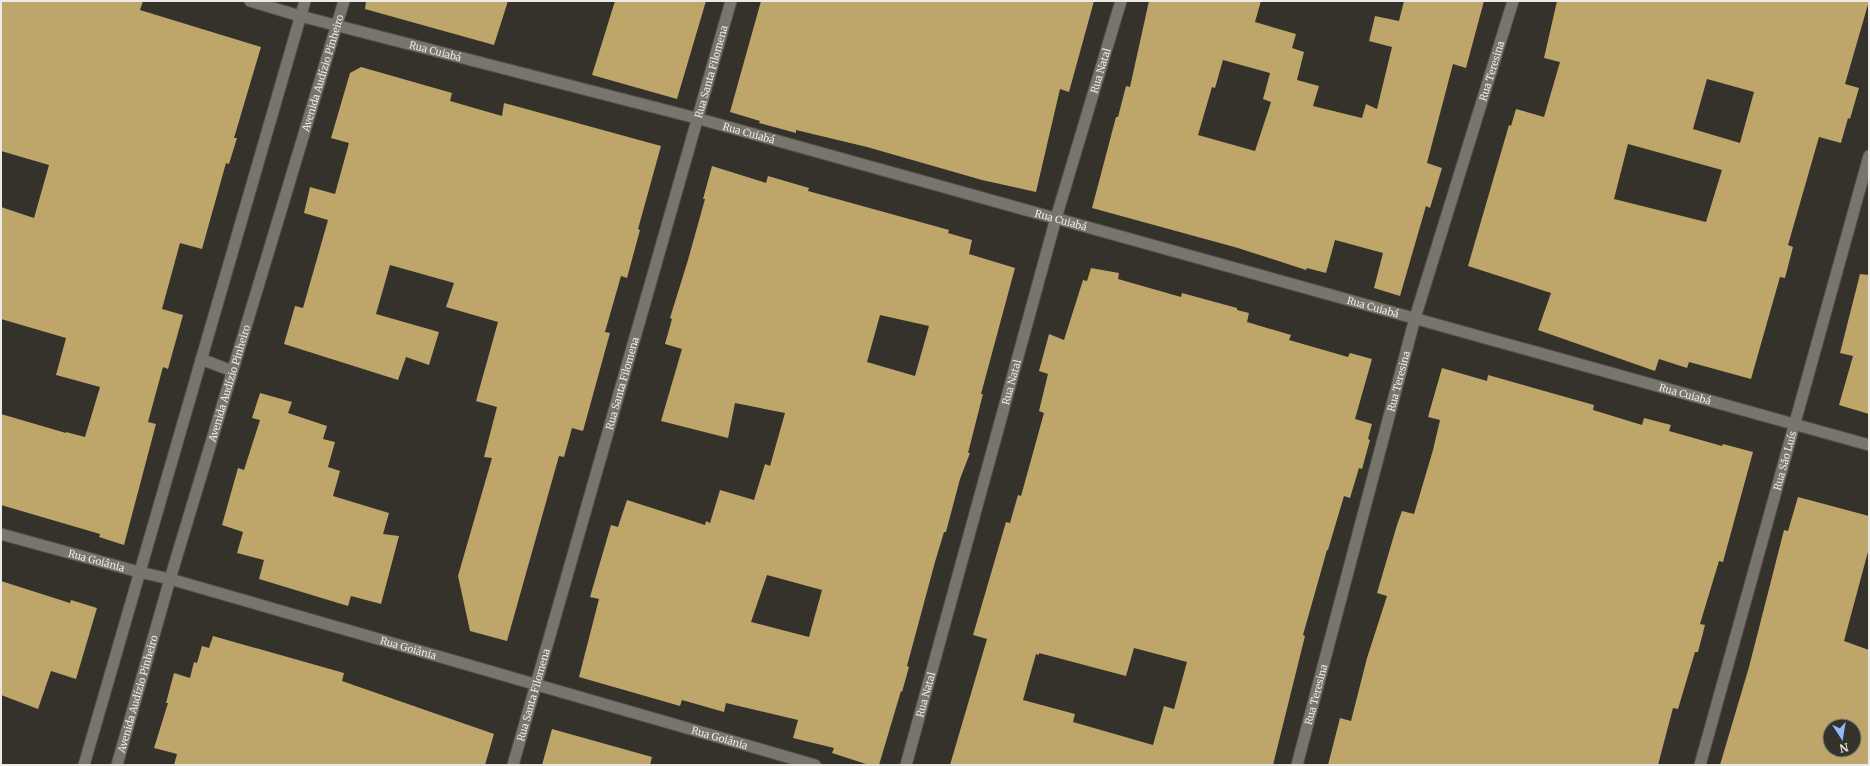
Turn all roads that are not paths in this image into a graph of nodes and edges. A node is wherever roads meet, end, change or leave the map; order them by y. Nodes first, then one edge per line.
1 (250, 1) edge
2 (304, 1) edge
3 (344, 1) edge
4 (731, 1) edge
5 (1121, 1) edge
6 (1513, 1) edge
7 (300, 16) junction
8 (337, 25) junction
9 (696, 118) junction
10 (1869, 156) edge
11 (1056, 218) junction
12 (1415, 318) junction
13 (201, 359) junction
14 (232, 371) junction
15 (1794, 423) junction
16 (1869, 445) edge
17 (1, 534) edge
18 (139, 572) junction
19 (170, 579) junction
20 (536, 683) junction
21 (88, 764) edge
22 (117, 765) edge
23 (513, 765) edge
24 (815, 765) edge
25 (906, 765) edge
26 (1297, 765) edge
27 (1700, 765) edge

1 - 7 street, Rua Cuiabá
2 - 7 street
3 - 8 street, Avenida Audízio Pinheiro
4 - 9 street, Rua Santa Filomena
5 - 11 street, Rua Natal
6 - 12 street, Rua Teresina
7 - 8 street, Rua Cuiabá
7 - 13 street
8 - 9 street, Rua Cuiabá
8 - 14 street, Avenida Audízio Pinheiro
9 - 11 street, Rua Cuiabá
9 - 20 street, Rua Santa Filomena
10 - 15 street, Rua São Luís
11 - 12 street, Rua Cuiabá
11 - 25 street, Rua Natal
12 - 15 street, Rua Cuiabá
12 - 26 street, Rua Teresina
13 - 14 street
13 - 18 street
14 - 19 street, Avenida Audízio Pinheiro
15 - 16 street, Rua Cuiabá
15 - 27 street, Rua São Luís
17 - 18 street, Rua Goiânia
18 - 19 street, Rua Goiânia
18 - 21 street
19 - 20 street, Rua Goiânia
19 - 22 street, Avenida Audízio Pinheiro
20 - 23 street, Rua Santa Filomena
20 - 24 street, Rua Goiânia

